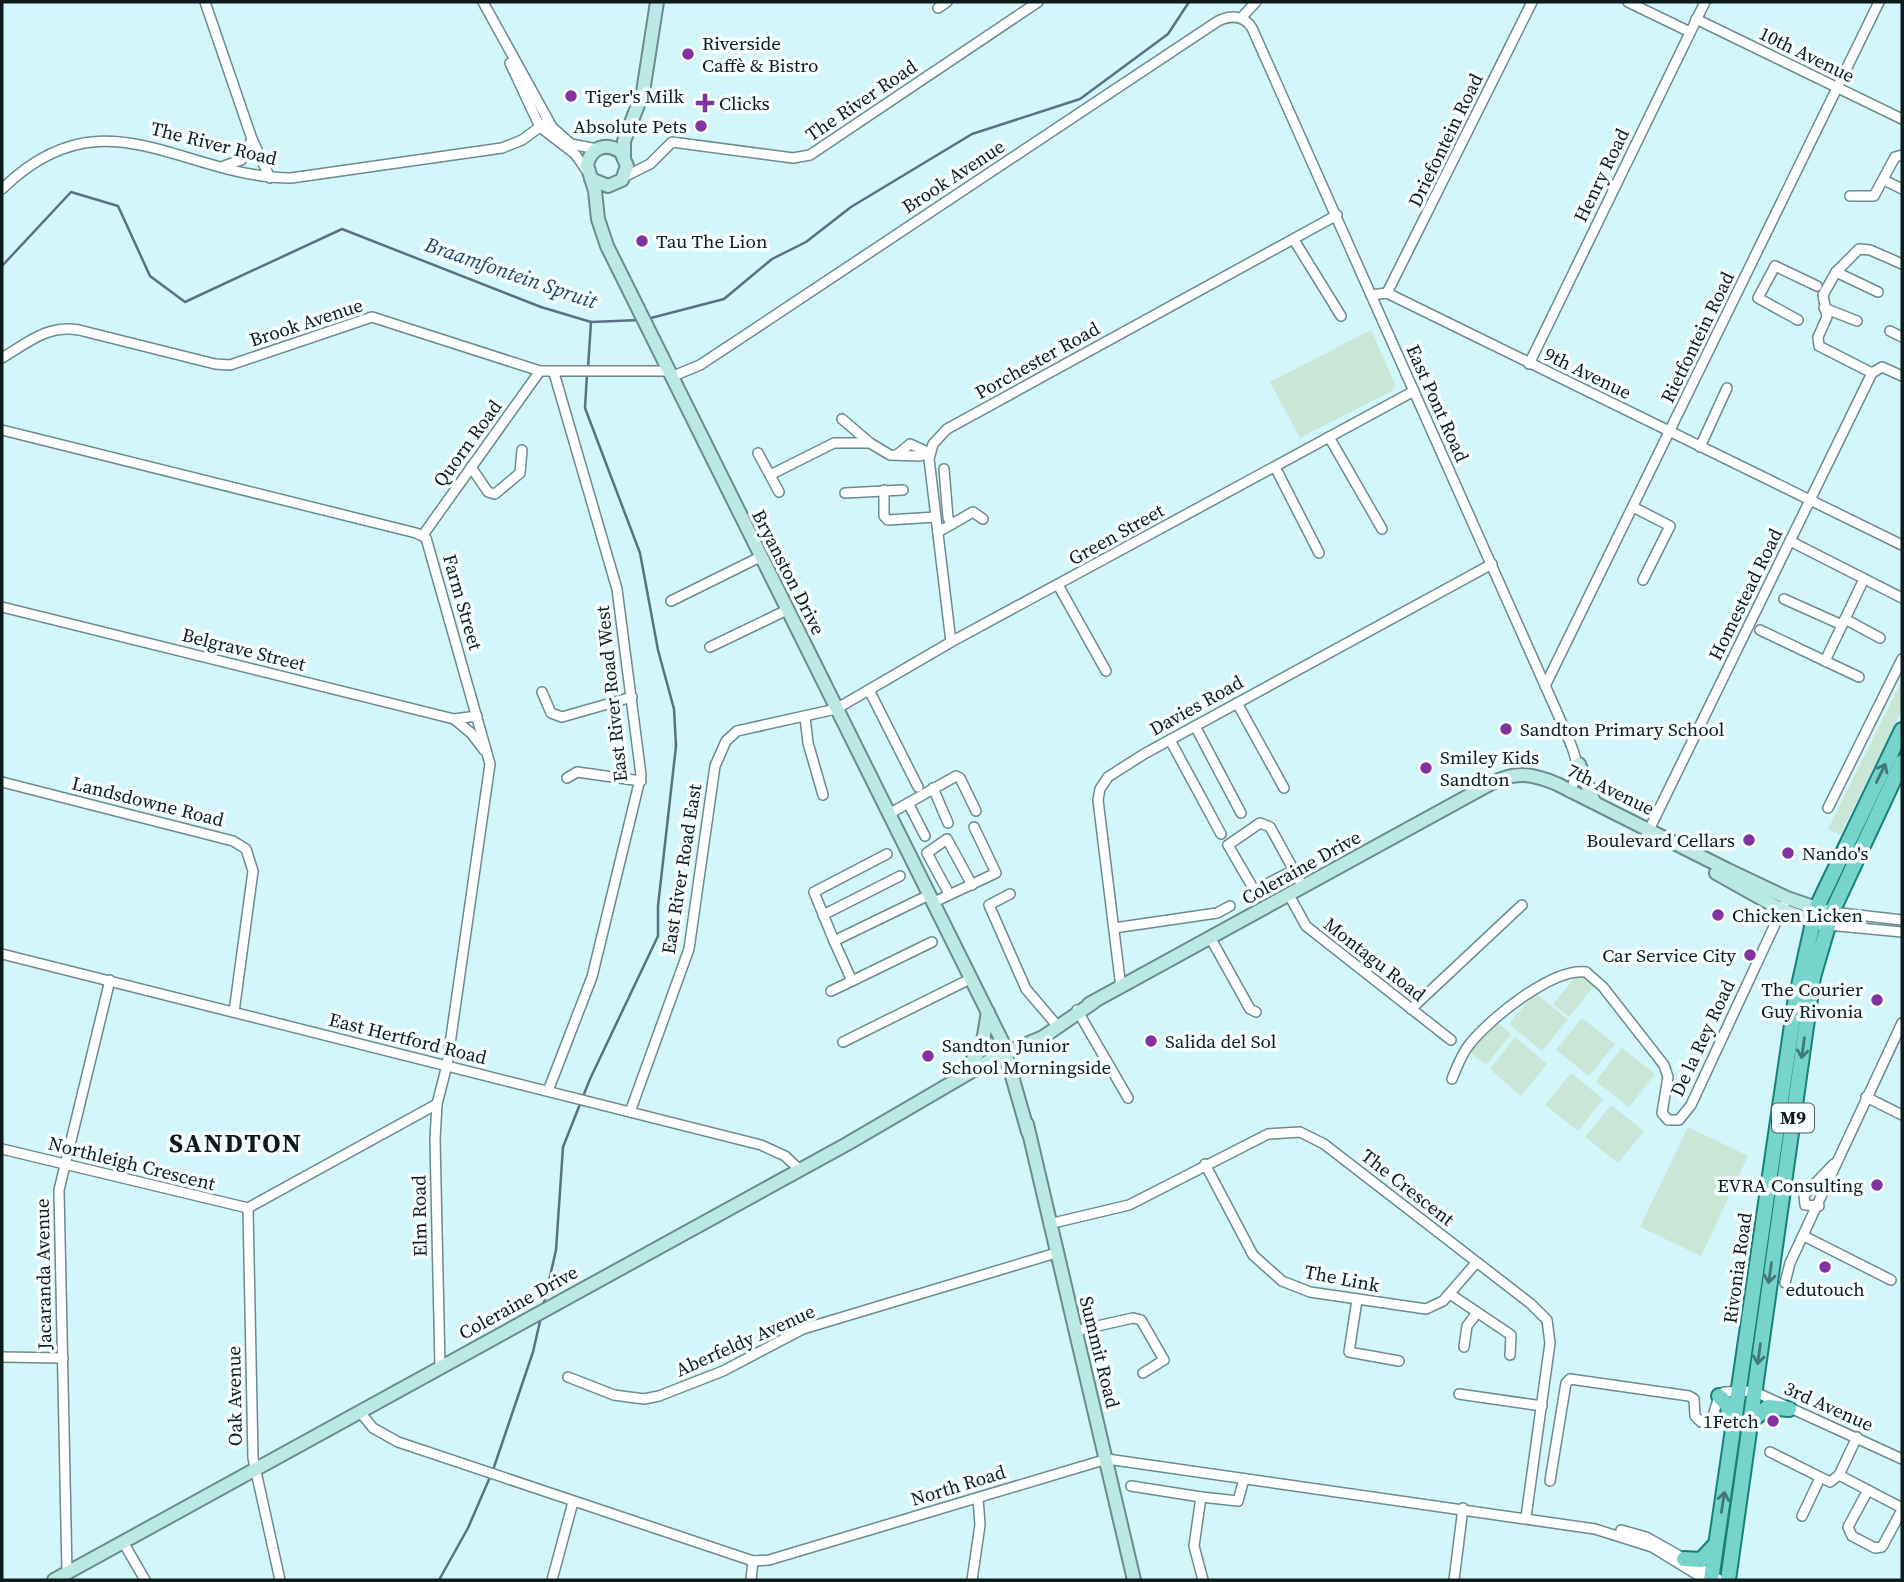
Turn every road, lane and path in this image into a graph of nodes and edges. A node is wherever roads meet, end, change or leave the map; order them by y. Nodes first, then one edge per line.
1 (205, 2) edge
2 (483, 2) edge
3 (651, 2) edge
4 (657, 2) edge
5 (947, 2) edge
6 (1256, 2) edge
7 (1532, 2) edge
8 (1628, 2) edge
9 (1705, 2) edge
10 (1879, 2) edge
11 (1034, 3) edge
12 (938, 8) dead end
13 (1241, 18) junction
14 (1696, 19) junction
15 (1690, 32) junction
16 (1837, 88) junction
17 (1902, 119) edge
18 (544, 124) junction
19 (253, 139) junction
20 (600, 148) junction
21 (1902, 155) edge
22 (625, 159) junction
23 (650, 164) junction
24 (219, 167) junction
25 (589, 175) junction
26 (270, 178) junction
27 (622, 179) junction
28 (1884, 180) junction
29 (2, 189) edge
30 (1902, 189) edge
31 (1850, 195) dead end
32 (1337, 215) junction
33 (600, 223) junction
34 (1294, 240) junction
35 (1902, 264) edge
36 (1748, 272) junction
37 (1836, 272) junction
38 (1765, 280) junction
39 (1817, 286) dead end
40 (1878, 292) dead end
41 (1387, 293) junction
42 (1371, 295) junction
43 (1824, 308) junction
44 (1341, 316) dead end
45 (1798, 320) dead end
46 (1857, 321) dead end
47 (1890, 331) dead end
48 (1902, 337) edge
49 (2, 358) edge
50 (1530, 364) junction
51 (1874, 370) junction
52 (540, 371) junction
53 (554, 373) junction
54 (669, 374) junction
55 (1902, 376) edge
56 (1727, 388) dead end
57 (1414, 391) junction
58 (842, 419) dead end
59 (2, 430) edge
60 (1670, 432) junction
61 (1329, 437) junction
62 (870, 443) junction
63 (1700, 447) junction
64 (522, 450) dead end
65 (758, 453) dead end
66 (930, 453) junction
67 (471, 467) junction
68 (1275, 467) junction
69 (944, 469) dead end
70 (770, 475) junction
71 (884, 490) junction
72 (903, 491) dead end
73 (779, 492) dead end
74 (845, 493) dead end
75 (1810, 500) junction
76 (1633, 507) junction
77 (936, 517) junction
78 (982, 519) dead end
79 (952, 524) junction
80 (1382, 529) dead end
81 (938, 533) junction
82 (423, 535) junction
83 (1790, 541) junction
84 (1902, 545) edge
85 (1319, 553) dead end
86 (760, 557) junction
87 (1492, 564) junction
88 (1864, 579) junction
89 (1643, 580) dead end
90 (1058, 586) junction
91 (1902, 598) edge
92 (1784, 599) dead end
93 (671, 601) dead end
94 (2, 607) edge
95 (787, 610) junction
96 (1843, 622) junction
97 (1760, 630) dead end
98 (1880, 638) dead end
99 (951, 642) junction
100 (710, 647) dead end
101 (1902, 659) edge
102 (1825, 661) junction
103 (1106, 671) dead end
104 (1859, 677) dead end
105 (1545, 686) junction
106 (869, 690) junction
107 (542, 692) dead end
108 (632, 697) junction
109 (1237, 703) junction
110 (836, 709) junction
111 (477, 716) junction
112 (805, 718) junction
113 (454, 719) junction
114 (1195, 726) junction
115 (1902, 730) edge
116 (1170, 740) junction
117 (489, 757) junction
118 (1902, 762) edge
119 (1579, 764) junction
120 (1527, 773) junction
121 (567, 778) dead end
122 (640, 781) junction
123 (2, 782) edge
124 (918, 787) dead end
125 (933, 788) junction
126 (1284, 788) dead end
127 (1570, 791) junction
128 (823, 795) dead end
129 (1594, 802) junction
130 (908, 803) junction
131 (1828, 808) dead end
132 (976, 811) dead end
133 (1241, 813) dead end
134 (889, 814) junction
135 (948, 823) dead end
136 (974, 827) dead end
137 (1648, 832) junction
138 (1221, 834) dead end
139 (925, 836) dead end
140 (887, 854) dead end
141 (1294, 870) junction
142 (900, 876) dead end
143 (972, 886) junction
144 (1303, 887) junction
145 (947, 890) dead end
146 (1010, 894) dead end
147 (1289, 895) junction
148 (931, 899) junction
149 (1785, 904) junction
150 (1521, 905) dead end
151 (1230, 906) dead end
152 (823, 915) junction
153 (1814, 916) junction
154 (1830, 919) junction
155 (1902, 920) edge
156 (1114, 928) junction
157 (1902, 932) edge
158 (948, 935) junction
159 (1211, 939) junction
160 (834, 941) junction
161 (932, 942) dead end
162 (2, 954) edge
163 (970, 979) junction
164 (110, 980) junction
165 (852, 981) junction
166 (1121, 988) junction
167 (831, 991) dead end
168 (1411, 1009) junction
169 (234, 1012) junction
170 (988, 1012) junction
171 (1078, 1012) junction
172 (1256, 1012) dead end
173 (1061, 1021) junction
174 (1902, 1023) edge
175 (1451, 1040) dead end
176 (843, 1042) dead end
177 (1007, 1051) junction
178 (447, 1065) junction
179 (958, 1079) junction
180 (1452, 1079) dead end
181 (548, 1091) junction
182 (1866, 1097) junction
183 (1128, 1098) dead end
184 (437, 1104) junction
185 (630, 1112) junction
186 (1902, 1115) edge
187 (2, 1149) edge
188 (1837, 1161) junction
189 (1205, 1164) junction
190 (64, 1165) junction
191 (799, 1169) junction
192 (1819, 1206) junction
193 (248, 1208) junction
194 (1049, 1224) junction
195 (1804, 1236) junction
196 (1056, 1253) junction
197 (1476, 1264) junction
198 (1891, 1280) dead end
199 (1785, 1283) dead end
200 (1450, 1294) junction
201 (1357, 1300) junction
202 (1476, 1314) junction
203 (1075, 1331) junction
204 (1464, 1347) dead end
205 (1510, 1355) dead end
206 (2, 1357) edge
207 (63, 1358) junction
208 (1399, 1361) dead end
209 (440, 1367) junction
210 (1143, 1373) dead end
211 (568, 1377) dead end
212 (1746, 1391) junction
213 (1459, 1394) dead end
214 (1719, 1396) junction
215 (1542, 1406) junction
216 (1789, 1409) junction
217 (360, 1412) junction
218 (1750, 1422) junction
219 (1857, 1437) junction
220 (1770, 1452) dead end
221 (1107, 1459) junction
222 (1902, 1459) edge
223 (254, 1469) junction
224 (1728, 1472) junction
225 (1839, 1475) junction
226 (1820, 1478) junction
227 (1244, 1479) junction
228 (1550, 1481) dead end
229 (1131, 1486) dead end
230 (1868, 1490) junction
231 (1201, 1497) junction
232 (978, 1498) junction
233 (573, 1502) junction
234 (1463, 1508) junction
235 (1902, 1509) edge
236 (1802, 1516) dead end
237 (1526, 1517) junction
238 (1595, 1528) junction
239 (123, 1542) junction
240 (1717, 1542) junction
241 (1684, 1559) junction
242 (753, 1562) junction
243 (67, 1573) junction
244 (1712, 1579) edge
245 (54, 1580) edge
246 (145, 1580) edge
247 (280, 1580) edge
248 (552, 1580) edge
249 (751, 1580) edge
250 (972, 1580) edge
251 (1134, 1580) edge
252 (1203, 1580) edge
253 (1454, 1580) edge
254 (1728, 1580) edge

1 - 19 street
2 - 18 street
3 - 20 street
4 - 22 street
5 - 12 street
6 - 13 street
7 - 41 street, Driefontein Road
8 - 15 street
9 - 14 street, Henry Road
10 - 16 street, Rietfontein Road
11 - 23 street, The River Road
13 - 32 street, East Pont Road
13 - 54 street, Brook Avenue
14 - 15 street, Henry Road
14 - 16 street, 10th Avenue
15 - 50 street, Henry Road
16 - 17 street, 10th Avenue
16 - 36 street, Rietfontein Road
18 - 20 street
18 - 25 street
18 - 26 street, The River Road
19 - 24 street
19 - 26 street
20 - 22 street
20 - 25 street
21 - 28 street
22 - 23 street
22 - 27 street
23 - 27 street, The River Road
24 - 26 street, The River Road
24 - 29 street, The River Road
25 - 27 street
25 - 33 street, Bryanston Drive
27 - 33 street
28 - 30 street
28 - 31 street
32 - 34 street, Porchester Road
32 - 42 street, East Pont Road
33 - 54 street, Bryanston Drive
34 - 44 street
34 - 66 street, Porchester Road
35 - 37 street
36 - 38 street
36 - 60 street, Rietfontein Road
37 - 40 street
37 - 43 street
38 - 39 street
38 - 45 street
41 - 42 street
41 - 50 street, 9th Avenue
42 - 57 street, East Pont Road
43 - 46 street
43 - 51 street
47 - 48 street
49 - 52 street, Brook Avenue
50 - 60 street, 9th Avenue
51 - 55 street
51 - 75 street, Homestead Road
52 - 53 street, Brook Avenue
52 - 67 street, Quorn Road
53 - 54 street, Brook Avenue
53 - 108 street, East River Road West
54 - 86 street, Bryanston Drive
56 - 63 street
57 - 61 street, Green Street
57 - 87 street, East Pont Road
58 - 62 street
59 - 82 street, Farm Street
60 - 63 street, 9th Avenue
60 - 76 street, Rietfontein Road
61 - 68 street, Green Street
61 - 80 street
62 - 66 street
62 - 70 street
63 - 75 street, 9th Avenue
64 - 67 street
65 - 70 street
66 - 77 street
67 - 82 street, Quorn Road
68 - 85 street
68 - 90 street, Green Street
69 - 79 street
70 - 73 street
71 - 72 street
71 - 74 street
71 - 77 street
75 - 83 street, Homestead Road
75 - 84 street, 9th Avenue
76 - 89 street
76 - 105 street, Rietfontein Road
77 - 81 street
78 - 79 street
79 - 81 street
81 - 99 street
82 - 111 street, Farm Street
83 - 88 street
83 - 137 street, Homestead Road
86 - 93 street
86 - 95 street, Bryanston Drive
87 - 105 street, East Pont Road
87 - 109 street, Davies Road
88 - 91 street
88 - 96 street
90 - 99 street, Green Street
90 - 103 street
92 - 96 street
94 - 113 street, Belgrave Street
95 - 100 street
95 - 110 street, Bryanston Drive
96 - 98 street
96 - 102 street
97 - 102 street
99 - 106 street, Green Street
101 - 131 street
102 - 104 street
105 - 119 street, East Pont Road
106 - 110 street, Green Street
106 - 124 street
107 - 108 street
108 - 122 street, East River Road West
109 - 114 street, Davies Road
109 - 126 street
110 - 112 street, East River Road East
110 - 134 street, Bryanston Drive
111 - 113 street, Belgrave Street
111 - 117 street, Farm Street
112 - 128 street
112 - 185 street, East River Road East
113 - 117 street
114 - 116 street, Davies Road
114 - 133 street
153 -> 115 main road, Rivonia Road / M9
116 - 138 street
116 - 156 street, Davies Road
117 - 178 street, Farm Street
118 - 154 main road, Rivonia Road / M9
119 - 127 street
119 - 129 street
120 - 127 street, 7th Avenue
120 - 137 street, 7th Avenue
120 - 144 street, Coleraine Drive
121 - 122 street
122 - 181 street, East River Road West
123 - 169 street, Landsdowne Road
125 - 130 street
125 - 132 street
125 - 135 street
127 - 129 street, 7th Avenue
129 - 137 street, 7th Avenue
130 - 134 street
130 - 139 street
134 - 148 street, Bryanston Drive
136 - 143 street
137 - 149 street, 7th Avenue
140 - 152 street
141 - 141 street
141 - 144 street
142 - 152 street
143 - 145 street
143 - 148 street
144 - 147 street, Coleraine Drive
146 - 173 street
147 - 159 street, Coleraine Drive
147 - 168 street, Montagu Road
148 - 158 street, Bryanston Drive
148 - 160 street
149 - 153 street, 7th Avenue
149 - 180 street, De la Rey Road
150 - 168 street
151 - 156 street
152 - 160 street
153 - 154 street, 7th Avenue
153 - 212 main road, Rivonia Road / M9
154 - 155 street
154 - 157 street
154 -> 212 main road, Rivonia Road / M9
156 - 166 street, Davies Road
158 - 163 street, Bryanston Drive
158 - 177 street, Bryanston Drive
159 - 166 street, Coleraine Drive
159 - 172 street
160 - 165 street
161 - 165 street
162 - 164 street, East Hertford Road
163 - 170 street, Bryanston Drive
163 - 176 street
164 - 169 street, East Hertford Road
164 - 190 street, Jacaranda Avenue
165 - 167 street
166 - 171 street, Coleraine Drive
168 - 175 street, Montagu Road
169 - 178 street, East Hertford Road
170 - 177 street, Bryanston Drive
170 - 179 street
171 - 173 street, Coleraine Drive
171 - 183 street
173 - 177 street, Coleraine Drive
174 - 182 street
177 - 179 street, Coleraine Drive
177 - 194 street, Summit Road
178 - 181 street, East Hertford Road
178 - 184 street, Elm Road
179 - 191 street, Coleraine Drive
181 - 185 street, East Hertford Road
182 - 186 street
182 - 188 street
184 - 193 street
184 - 209 street, Elm Road
185 - 191 street, East Hertford Road
187 - 190 street, Northleigh Crescent
188 - 192 street
188 - 192 street
189 - 194 street, The Crescent
189 - 197 street, The Crescent
189 - 201 street, The Link
190 - 193 street, Northleigh Crescent
190 - 207 street, Jacaranda Avenue
191 - 209 street, Coleraine Drive
192 - 195 street
193 - 223 street, Oak Avenue
194 - 196 street, Summit Road
195 - 198 street
195 - 199 street
196 - 203 street, Summit Road
196 - 211 street, Aberfeldy Avenue
197 - 200 street, The Link
197 - 215 street, The Crescent
200 - 201 street, The Link
200 - 202 street
201 - 208 street
202 - 204 street
202 - 205 street
203 - 210 street
203 - 221 street, Summit Road
206 - 207 street
207 - 243 street, Jacaranda Avenue
209 - 217 street, Coleraine Drive
212 - 214 street
212 - 216 street, 3rd Avenue
212 - 218 main road, Rivonia Road / M9
212 - 224 main road, Rivonia Road / M9
213 - 215 street
214 - 224 main road
214 - 228 street
215 - 237 street, The Crescent
216 - 218 main road
216 - 219 street, 3rd Avenue
217 - 223 street, Coleraine Drive
217 - 233 street
218 - 254 main road, Rivonia Road / M9
219 - 222 street, 3rd Avenue
219 - 225 street
220 - 226 street
221 - 227 street, North Road
221 - 232 street, North Road
221 - 251 street, Summit Road
223 - 239 street, Coleraine Drive
223 - 247 street, Oak Avenue
240 -> 224 main road, Rivonia Road / M9
225 - 226 street
225 - 230 street
226 - 236 street
227 - 231 street
227 - 234 street, North Road
229 - 231 street
230 - 235 street
230 - 235 street
231 - 252 street
232 - 242 street, North Road
232 - 250 street
233 - 242 street
233 - 248 street
234 - 237 street, North Road
234 - 253 street
237 - 238 street, North Road
238 - 241 street, North Road
238 - 244 street, North Road
239 - 243 street, Coleraine Drive
239 - 246 street
240 - 241 main road
240 - 244 main road, Rivonia Road / M9
241 - 244 street, North Road
242 - 249 street
243 - 245 street, Coleraine Drive

